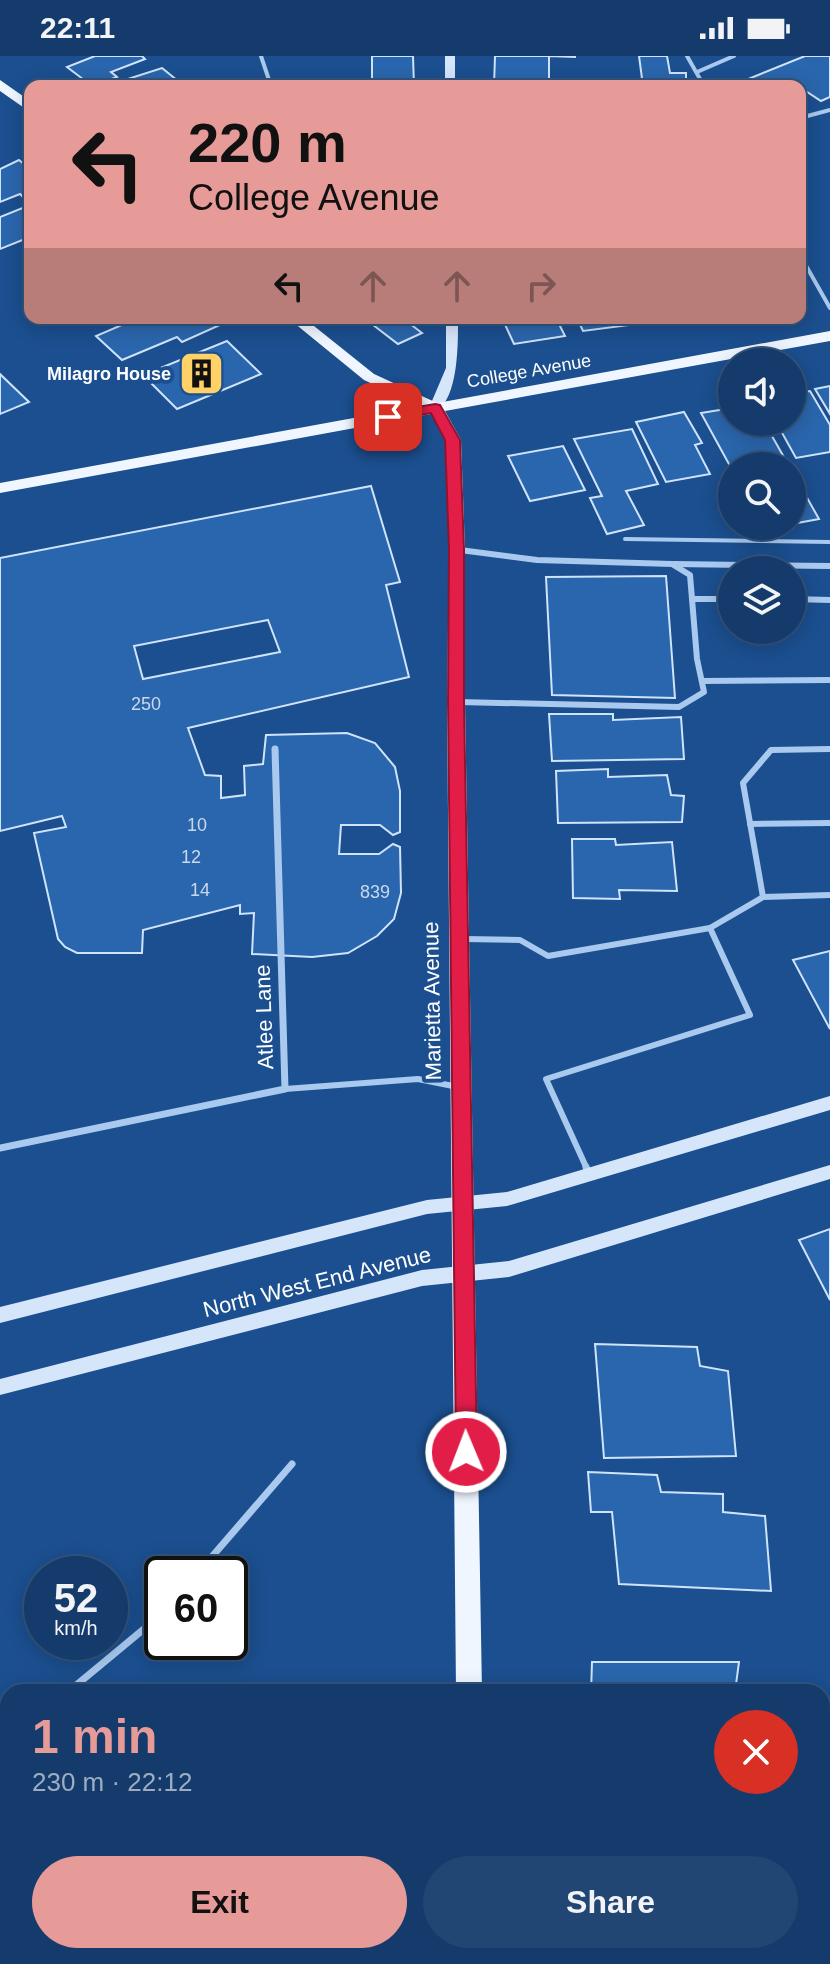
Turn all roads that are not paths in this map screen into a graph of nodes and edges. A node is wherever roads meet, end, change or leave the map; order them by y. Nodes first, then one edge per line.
1 (261, 56) edge
2 (450, 56) edge
3 (687, 56) edge
4 (734, 56) edge
5 (697, 72) junction
6 (269, 80) edge
7 (450, 80) edge
8 (701, 80) edge
9 (3, 90) edge
10 (24, 104) edge
11 (830, 110) edge
12 (806, 116) edge
13 (806, 266) edge
14 (830, 308) edge
15 (303, 324) edge
16 (452, 324) edge
17 (830, 336) edge
18 (435, 408) junction
19 (0, 488) edge
20 (625, 539) dead end
21 (830, 542) edge
22 (457, 549) junction
23 (672, 564) junction
24 (830, 566) edge
25 (692, 599) junction
26 (718, 599) edge
27 (806, 599) edge
28 (830, 600) edge
29 (830, 680) edge
30 (702, 681) junction
31 (456, 702) junction
32 (275, 749) dead end
33 (830, 749) edge
34 (830, 823) edge
35 (750, 824) junction
36 (830, 895) edge
37 (763, 897) junction
38 (710, 928) junction
39 (460, 939) junction
40 (462, 1087) junction
41 (285, 1089) junction
42 (830, 1103) edge
43 (0, 1148) edge
44 (830, 1172) edge
45 (589, 1174) junction
46 (463, 1203) junction
47 (464, 1273) junction
48 (0, 1315) edge
49 (0, 1387) edge
50 (292, 1464) dead end
51 (213, 1556) edge
52 (144, 1629) edge
53 (78, 1684) edge
54 (469, 1684) edge

1 - 6 lane
2 - 7 street
3 - 5 lane
4 - 5 lane
5 - 8 lane
9 - 10 main road
11 - 12 lane
13 - 14 lane
15 - 18 main road
16 - 18 street
17 - 18 main road, College Avenue
18 - 19 main road, College Avenue
18 - 22 main road, Marietta Avenue
20 - 21 lane
22 - 23 lane
22 - 31 main road, Marietta Avenue
23 - 24 lane
23 - 25 lane
25 - 26 lane
25 - 30 lane
27 - 28 lane
29 - 30 lane
30 - 31 lane
31 - 39 main road, Marietta Avenue
32 - 41 street, Atlee Lane
33 - 35 lane
34 - 35 lane
35 - 37 lane
36 - 37 lane
37 - 38 lane
38 - 39 lane
38 - 45 lane
39 - 40 main road, Marietta Avenue
40 - 41 lane
40 - 46 main road, Marietta Avenue
41 - 43 street, Atlee Lane
42 - 45 street, North West End Avenue
44 - 47 street, North West End Avenue
45 - 46 street, North West End Avenue
46 - 47 main road, Marietta Avenue
46 - 48 street, North West End Avenue
47 - 49 street, North West End Avenue
47 - 54 main road, Marietta Avenue
50 - 51 lane
52 - 53 lane

